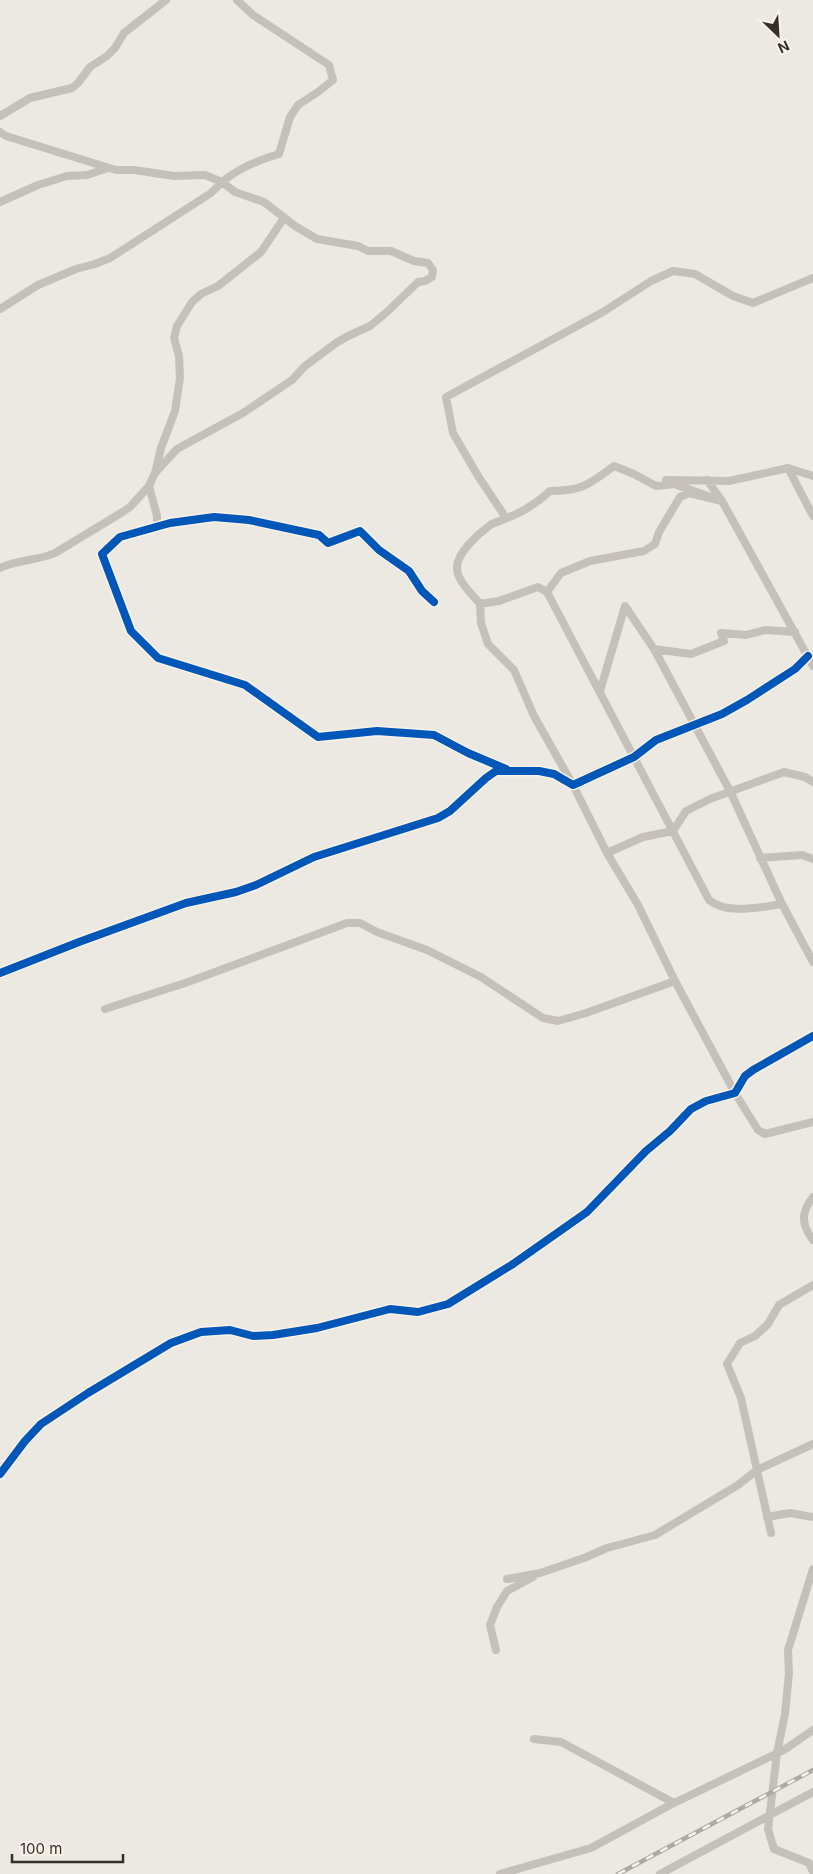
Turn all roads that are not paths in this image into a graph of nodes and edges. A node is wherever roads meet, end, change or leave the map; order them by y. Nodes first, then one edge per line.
1 (166, 0) edge
2 (236, 0) edge
3 (0, 116) edge
4 (0, 132) edge
5 (108, 168) junction
6 (222, 182) junction
7 (0, 202) edge
8 (284, 218) junction
9 (813, 278) edge
10 (0, 309) edge
11 (788, 468) junction
12 (155, 473) junction
13 (813, 476) edge
14 (707, 480) junction
15 (649, 482) junction
16 (149, 486) junction
17 (722, 501) junction
18 (813, 516) edge
19 (506, 518) junction
20 (157, 527) junction
21 (0, 568) edge
22 (547, 592) junction
23 (434, 602) dead end
24 (480, 604) junction
25 (795, 632) junction
26 (654, 649) junction
27 (808, 656) junction
28 (813, 666) edge
29 (600, 691) junction
30 (694, 725) junction
31 (634, 757) junction
32 (509, 770) junction
33 (813, 782) edge
34 (573, 785) junction
35 (730, 792) junction
36 (673, 831) junction
37 (607, 853) junction
38 (760, 858) junction
39 (813, 859) edge
40 (782, 904) junction
41 (813, 962) edge
42 (0, 973) edge
43 (675, 981) junction
44 (105, 1009) dead end
45 (813, 1036) edge
46 (735, 1093) junction
47 (813, 1122) edge
48 (813, 1198) edge
49 (813, 1240) edge
50 (813, 1284) edge
51 (813, 1444) edge
52 (757, 1470) junction
53 (0, 1474) edge
54 (767, 1516) junction
55 (813, 1517) edge
56 (771, 1533) dead end
57 (813, 1569) edge
58 (540, 1573) junction
59 (507, 1579) dead end
60 (496, 1650) dead end
61 (813, 1730) edge
62 (534, 1739) dead end
63 (777, 1753) junction
64 (813, 1792) edge
65 (674, 1803) junction
66 (769, 1815) junction
67 (813, 1872) edge
68 (500, 1874) edge
69 (660, 1874) edge

1 - 3 street
2 - 6 street
4 - 5 street
5 - 6 street
5 - 7 street
6 - 8 street
6 - 10 street
8 - 12 street
8 - 12 street
9 - 19 street
11 - 13 street
11 - 14 street
11 - 18 street
12 - 16 street
14 - 15 street
14 - 17 street
15 - 17 street
15 - 19 street
16 - 20 street
16 - 21 street
17 - 22 street
17 - 25 street
19 - 24 street
20 - 23 street
20 - 32 street
22 - 24 street
22 - 29 street
24 - 34 street
25 - 26 street
25 - 27 street
26 - 29 street
26 - 30 street
27 - 28 street
27 - 30 street
29 - 31 street
30 - 31 street
30 - 35 street
31 - 34 street
31 - 36 street
32 - 34 street
32 - 42 street
33 - 35 street
34 - 37 street
35 - 36 street
35 - 38 street
36 - 37 street
36 - 40 street
37 - 43 street
38 - 39 street
38 - 40 street
40 - 41 street
43 - 44 street
43 - 46 street
45 - 46 street
46 - 47 street
46 - 53 street
48 - 49 street
50 - 52 street
51 - 52 street
52 - 54 street
52 - 58 street
54 - 55 street
54 - 56 street
57 - 63 street
58 - 59 street
58 - 60 street
61 - 63 street
62 - 65 street
63 - 65 street
63 - 66 street
64 - 66 street
65 - 68 street
66 - 67 street
66 - 69 street

